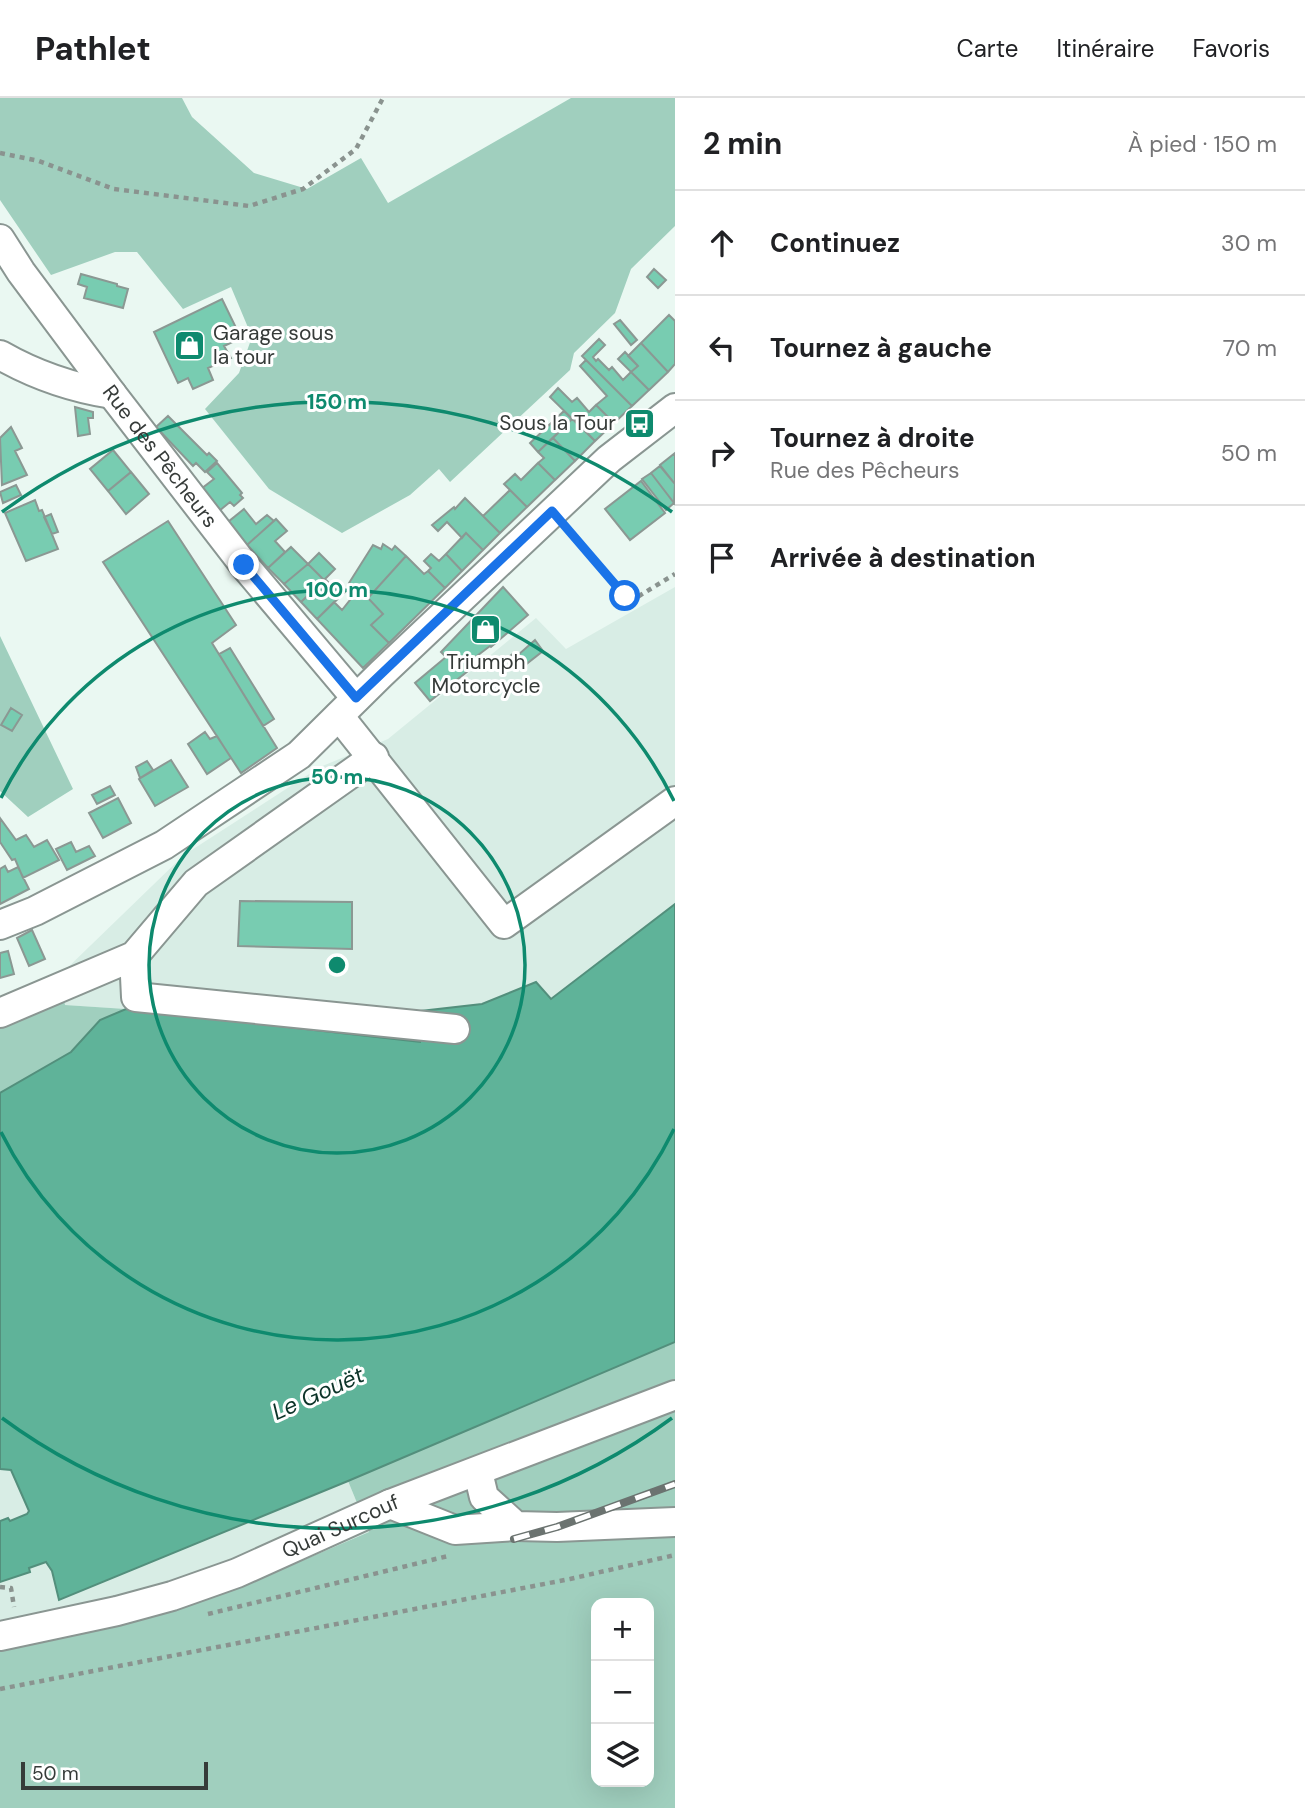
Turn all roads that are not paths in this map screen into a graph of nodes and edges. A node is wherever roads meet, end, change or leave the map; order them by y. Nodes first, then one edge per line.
1 (0, 239) edge
2 (0, 355) edge
3 (112, 394) junction
4 (675, 408) edge
5 (348, 707) junction
6 (374, 757) junction
7 (675, 801) edge
8 (0, 925) edge
9 (134, 956) junction
10 (0, 1013) edge
11 (454, 1029) dead end
12 (675, 1395) edge
13 (478, 1472) junction
14 (390, 1504) junction
15 (675, 1522) edge
16 (516, 1526) junction
17 (0, 1636) edge

1 - 3 street, Rue des Pêcheurs
2 - 3 street
3 - 5 street, Rue des Pêcheurs
4 - 5 street
5 - 6 street, Rue des Pêcheurs
5 - 8 street
6 - 7 street, Rue des Pêcheurs
6 - 9 street
9 - 10 street
9 - 11 street
12 - 13 street, Quai Surcouf
13 - 14 street, Quai Surcouf
13 - 16 street
14 - 16 street
14 - 17 street, Quai Surcouf
15 - 16 street

